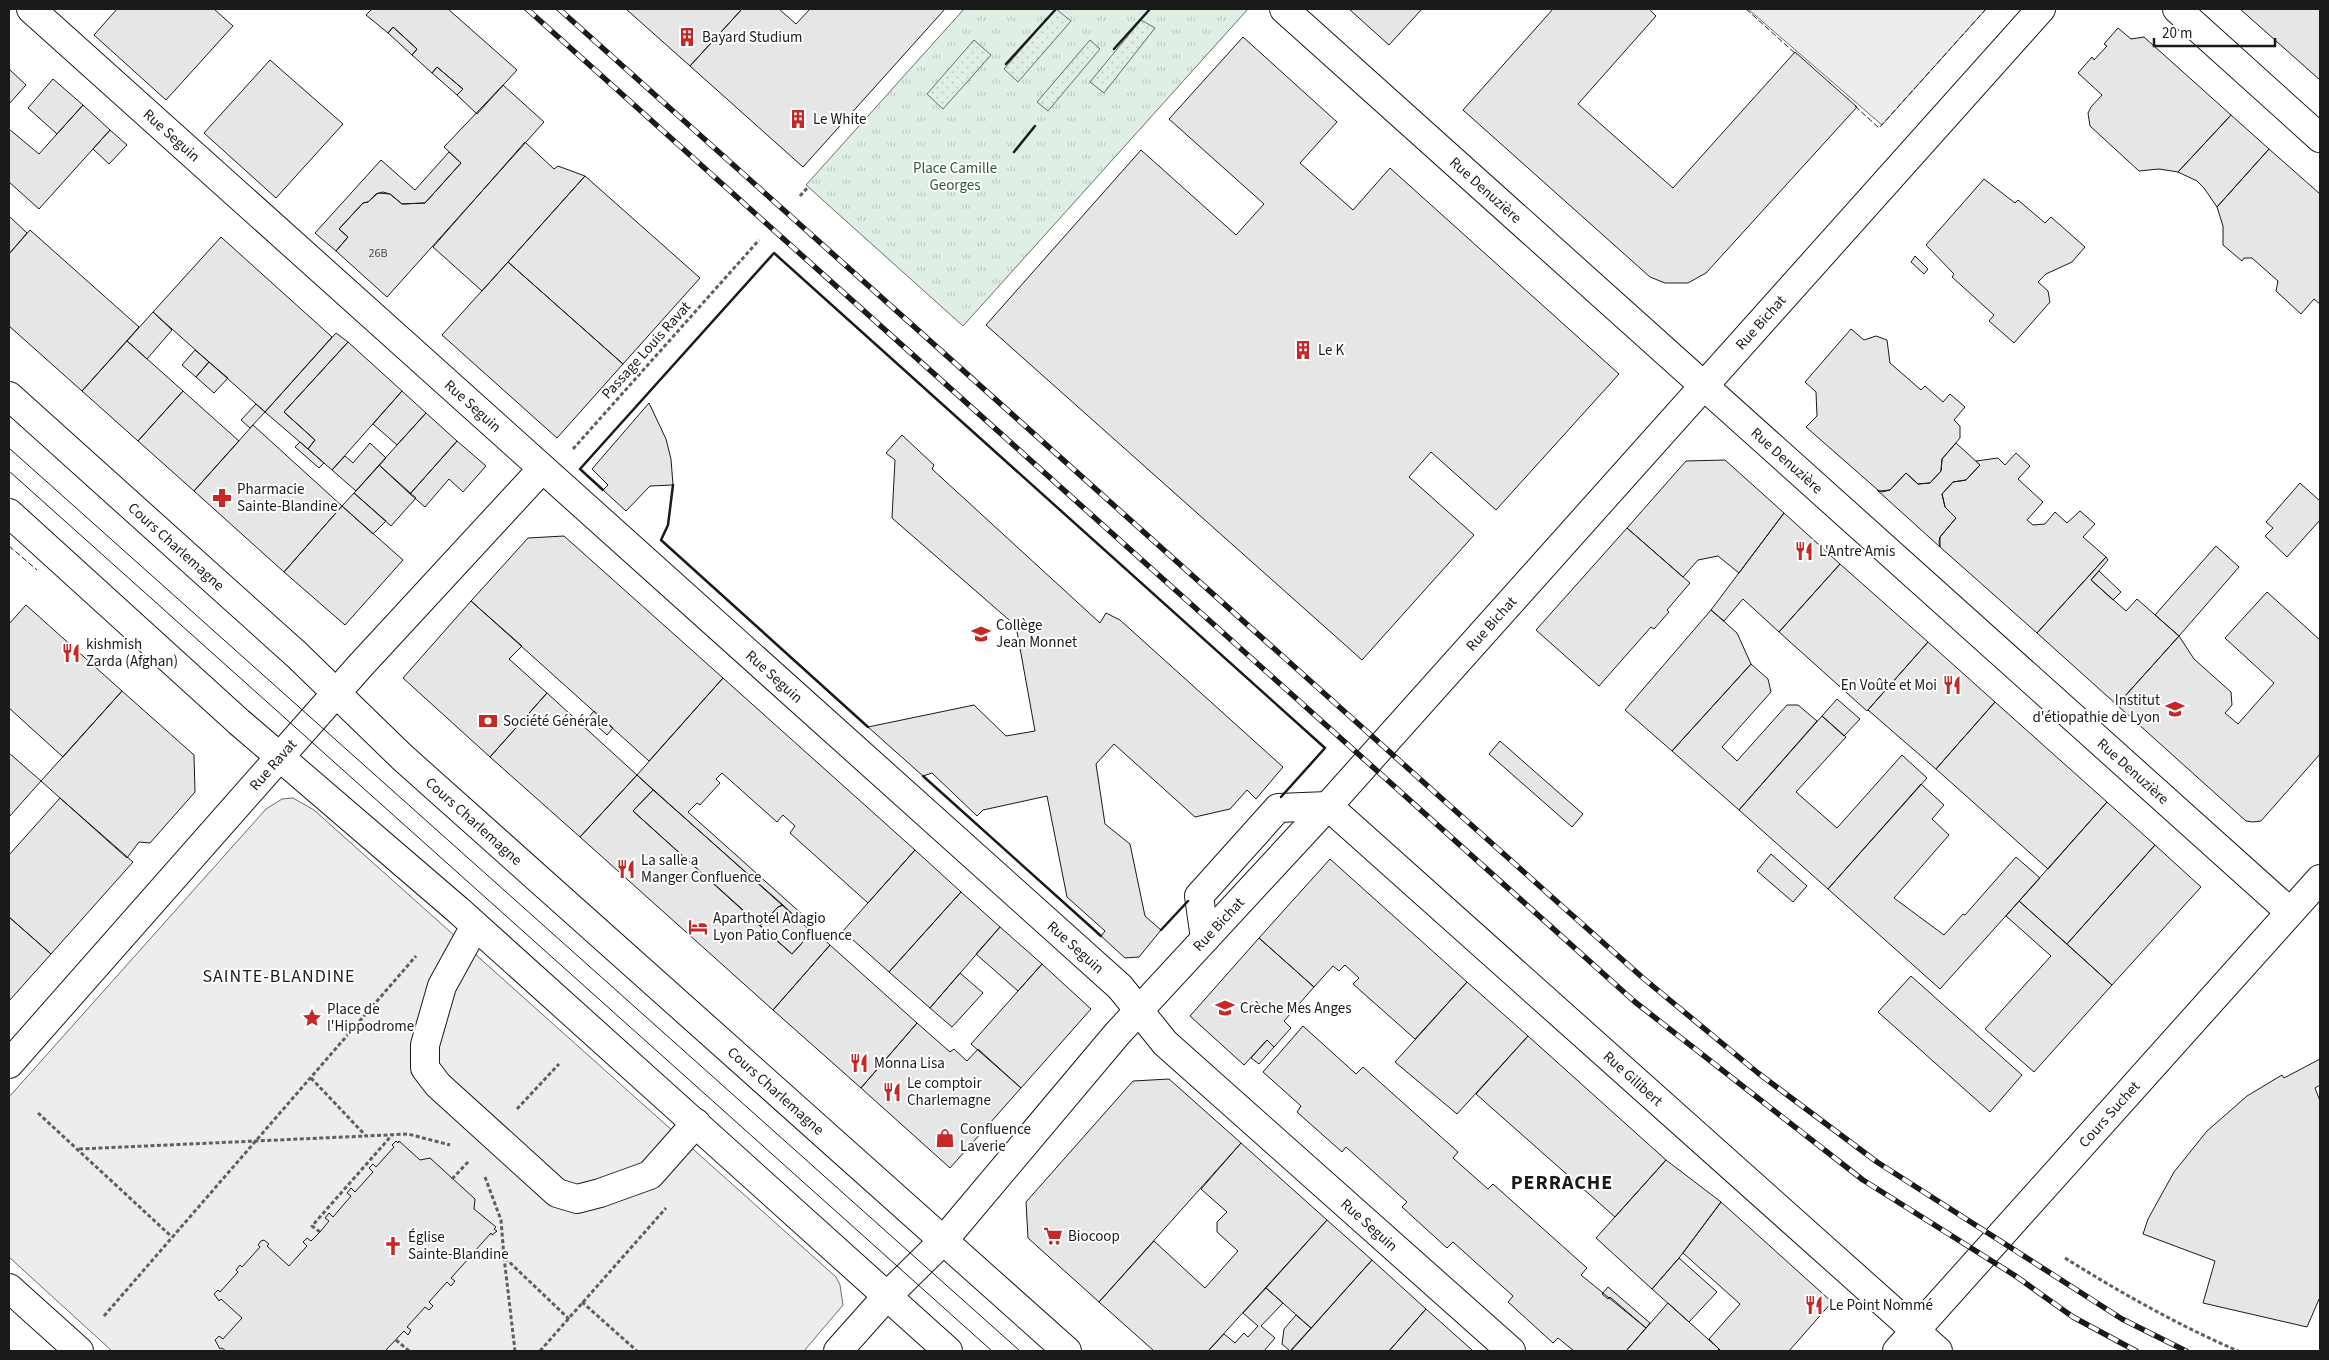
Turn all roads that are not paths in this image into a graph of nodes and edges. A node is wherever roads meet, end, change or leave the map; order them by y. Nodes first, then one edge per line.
1 (31, 9) edge
2 (1284, 9) edge
3 (2041, 9) edge
4 (2177, 9) edge
5 (2320, 138) edge
6 (1703, 386) junction
7 (9, 396) edge
8 (545, 472) junction
9 (9, 513) edge
10 (336, 694) junction
11 (280, 757) junction
12 (1328, 806) junction
13 (2320, 879) edge
14 (2290, 912) junction
15 (475, 926) junction
16 (1139, 1010) junction
17 (9, 1064) edge
18 (696, 1123) junction
19 (943, 1241) junction
20 (9, 1288) edge
21 (887, 1296) junction
22 (1916, 1331) junction
23 (80, 1351) edge
24 (838, 1351) edge
25 (948, 1351) edge
26 (1067, 1351) edge
27 (1511, 1351) edge
28 (1898, 1351) edge
29 (1938, 1351) edge

1 - 8 street, Rue Seguin
2 - 6 street, Rue Denuzière
3 - 6 street, Rue Bichat
4 - 5 street
6 - 12 street, Rue Bichat
6 - 14 street, Rue Denuzière
7 - 10 street, Cours Charlemagne
8 - 10 street, Rue Ravat
8 - 16 street, Rue Seguin
9 - 11 street
10 - 11 street, Rue Ravat
10 - 19 street, Cours Charlemagne
11 - 15 street
11 - 17 street, Rue Ravat
12 - 16 street, Rue Bichat
12 - 22 street, Rue Gilibert
13 - 14 street, Cours Suchet
14 - 22 street, Cours Suchet
15 - 18 street
15 - 18 street
16 - 19 street, Rue Bichat
16 - 27 street, Rue Seguin
18 - 21 street
19 - 21 street
19 - 26 street, Cours Charlemagne
20 - 23 street
21 - 24 street
21 - 25 street
22 - 28 street, Cours Suchet
22 - 29 street, Rue Gilibert

